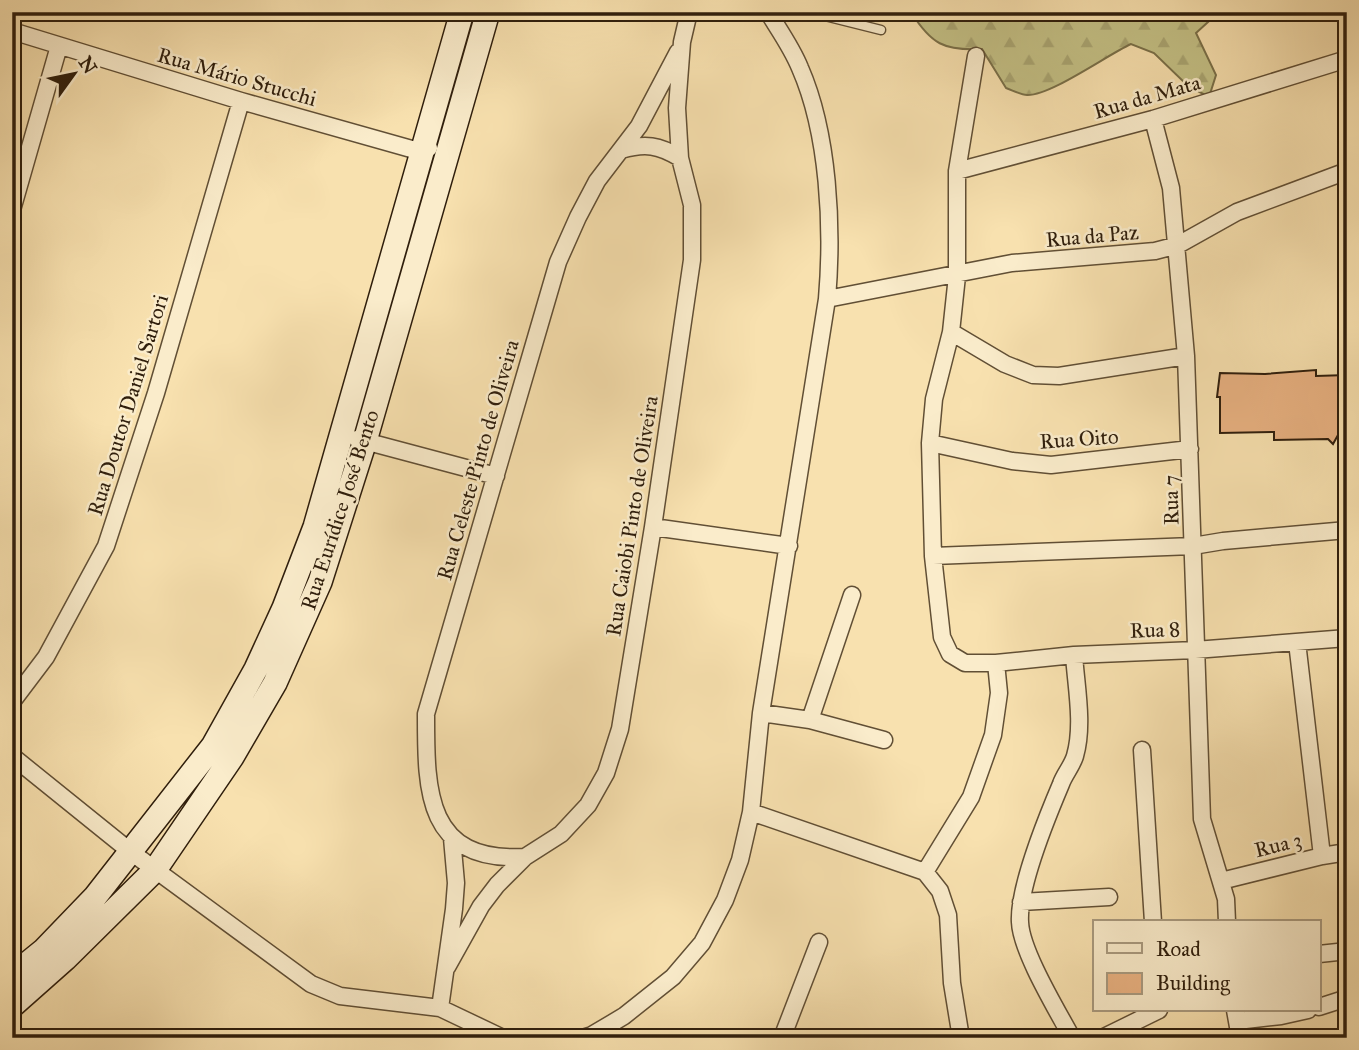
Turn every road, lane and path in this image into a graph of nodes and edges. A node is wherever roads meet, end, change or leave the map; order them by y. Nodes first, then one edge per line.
1 (462, 12) edge
2 (488, 12) edge
3 (689, 12) edge
4 (768, 12) edge
5 (809, 12) edge
6 (881, 30) dead end
7 (12, 31) edge
8 (682, 42) junction
9 (59, 46) junction
10 (976, 57) dead end
11 (1347, 60) edge
12 (241, 101) junction
13 (1153, 118) junction
14 (450, 140) junction
15 (621, 150) junction
16 (422, 152) junction
17 (680, 158) junction
18 (957, 171) junction
19 (1347, 171) edge
20 (12, 210) edge
21 (1178, 245) junction
22 (957, 275) junction
23 (827, 299) junction
24 (950, 332) junction
25 (1186, 356) junction
26 (342, 435) junction
27 (365, 441) junction
28 (930, 443) junction
29 (1191, 449) junction
30 (496, 476) junction
31 (653, 527) junction
32 (1347, 530) edge
33 (1193, 546) junction
34 (789, 547) junction
35 (933, 556) junction
36 (852, 595) dead end
37 (1347, 638) edge
38 (1297, 642) junction
39 (1195, 650) junction
40 (1074, 655) junction
41 (996, 663) junction
42 (12, 702) edge
43 (761, 713) junction
44 (810, 720) junction
45 (884, 740) dead end
46 (1142, 750) dead end
47 (12, 756) edge
48 (751, 812) junction
49 (452, 838) junction
50 (131, 852) junction
51 (1347, 852) edge
52 (1322, 856) junction
53 (525, 857) junction
54 (155, 870) junction
55 (925, 872) junction
56 (1220, 881) junction
57 (1109, 897) dead end
58 (1021, 902) junction
59 (1153, 920) edge
60 (1227, 920) edge
61 (818, 942) dead end
62 (1347, 951) edge
63 (1320, 954) edge
64 (447, 967) junction
65 (12, 976) edge
66 (1347, 998) edge
67 (12, 1006) edge
68 (1320, 1007) edge
69 (440, 1008) junction
70 (1155, 1012) edge
71 (1299, 1012) edge
72 (1237, 1023) edge
73 (503, 1038) edge
74 (582, 1038) edge
75 (782, 1038) edge
76 (961, 1038) edge
77 (1072, 1038) edge
78 (1102, 1038) edge

1 - 16 street, Rua Eurídice José Bento
2 - 14 street, Rua Eurídice José Bento
3 - 8 street, Rua Caiobi Pinto de Oliveira
4 - 23 street
5 - 6 lane
7 - 9 street, Rua Mário Stucchi
8 - 15 street, Rua Celeste Pinto de Oliveira
8 - 17 street, Rua Caiobi Pinto de Oliveira
9 - 12 street, Rua Mário Stucchi
9 - 20 street
10 - 18 street
11 - 13 street, Rua da Mata
12 - 16 street, Rua Mário Stucchi
12 - 42 street, Rua Doutor Daniel Sartori
13 - 18 street, Rua da Mata
13 - 21 street, Rua 7
14 - 16 street
14 - 27 street, Rua Eurídice José Bento
15 - 17 street
15 - 30 street, Rua Celeste Pinto de Oliveira
16 - 26 street, Rua Eurídice José Bento
17 - 31 street, Rua Caiobi Pinto de Oliveira
18 - 22 street
19 - 21 street, Rua da Paz
21 - 22 street, Rua da Paz
21 - 25 street, Rua 7
22 - 23 street, Rua da Paz
22 - 24 street
23 - 34 street
24 - 25 street
24 - 28 street
25 - 29 street, Rua 7
26 - 27 street
26 - 50 street, Rua Eurídice José Bento
27 - 30 street
27 - 54 street, Rua Eurídice José Bento
28 - 29 street, Rua Oito
28 - 35 street
29 - 33 street, Rua 7
30 - 49 street, Rua Celeste Pinto de Oliveira
31 - 34 street
31 - 53 street, Rua Caiobi Pinto de Oliveira
32 - 33 street
33 - 35 street
33 - 39 street, Rua 7
34 - 43 street
35 - 41 street, Rua 8
36 - 44 street
37 - 38 street, Rua 8
38 - 39 street, Rua 8
38 - 52 street
39 - 40 street, Rua 8
39 - 56 street, Rua 7
40 - 41 street, Rua 8
40 - 58 street
41 - 55 street
43 - 44 street
43 - 48 street
44 - 45 street
46 - 59 street
47 - 50 street
48 - 55 street
48 - 74 street
49 - 53 street
49 - 64 street, Rua Caiobi Pinto de Oliveira
50 - 54 street
50 - 65 street, Rua Eurídice José Bento
51 - 52 street, Rua 3
52 - 56 street, Rua 3
53 - 64 street, Rua Caiobi Pinto de Oliveira
54 - 67 street, Rua Eurídice José Bento
54 - 69 street
55 - 76 street
56 - 60 street, Rua 7
57 - 58 street
58 - 77 street
61 - 75 street
62 - 63 street
64 - 69 street, Rua Caiobi Pinto de Oliveira
66 - 68 street
69 - 73 street
70 - 78 street
71 - 72 street

